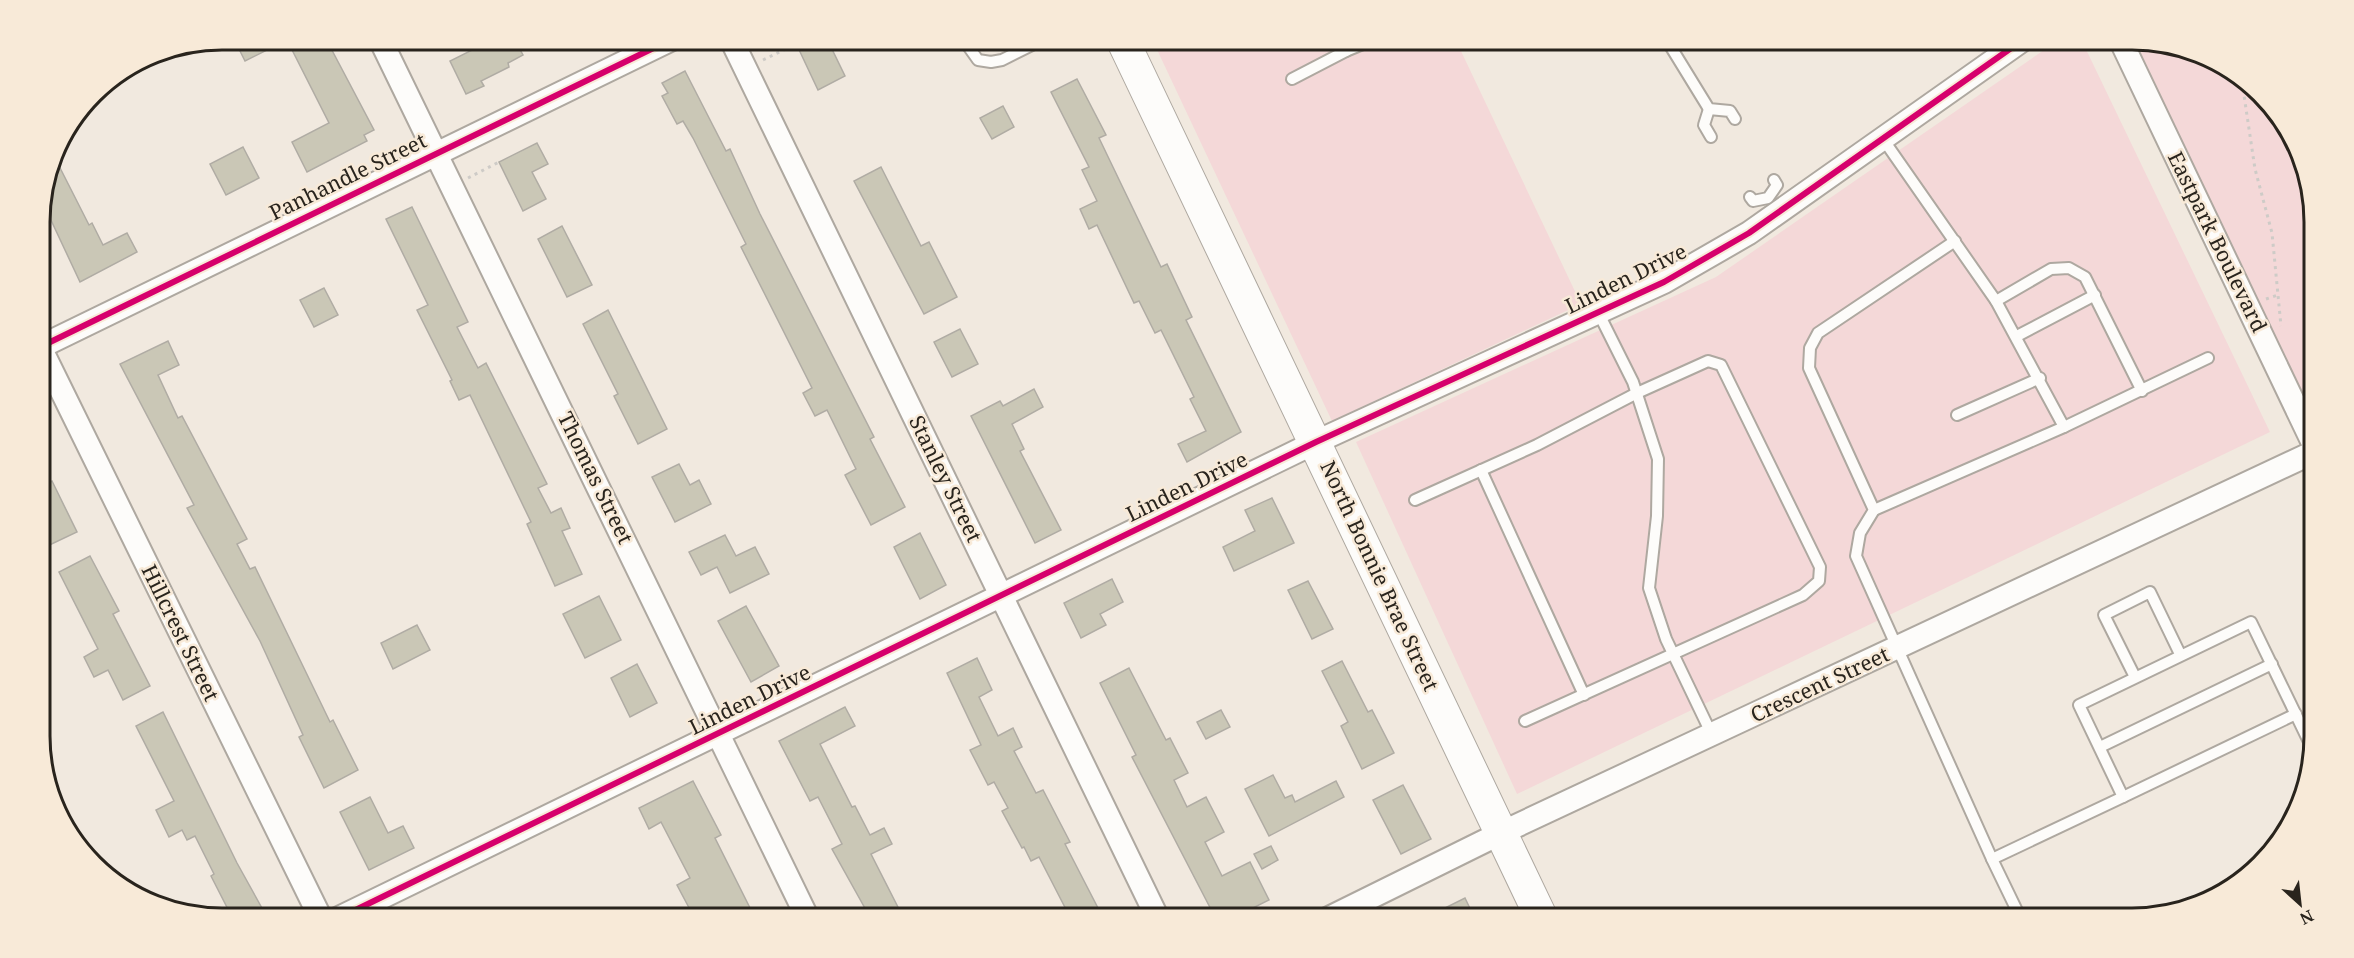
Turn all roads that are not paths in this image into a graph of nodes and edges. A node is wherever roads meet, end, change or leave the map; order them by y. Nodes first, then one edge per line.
1 (386, 50) edge
2 (649, 50) edge
3 (736, 50) edge
4 (971, 50) edge
5 (1019, 50) edge
6 (1127, 50) edge
7 (1673, 50) edge
8 (2008, 50) edge
9 (2125, 50) edge
10 (1346, 51) edge
11 (1292, 79) dead end
12 (1709, 109) junction
13 (1735, 119) dead end
14 (1711, 136) dead end
15 (1883, 139) junction
16 (437, 152) junction
17 (1774, 180) dead end
18 (1750, 196) dead end
19 (1773, 206) junction
20 (1956, 241) junction
21 (2094, 295) junction
22 (1996, 301) junction
23 (1598, 312) junction
24 (2016, 336) junction
25 (50, 342) edge
26 (2208, 358) dead end
27 (50, 367) edge
28 (2040, 378) junction
29 (2142, 391) junction
30 (1637, 393) junction
31 (1957, 415) dead end
32 (2304, 424) edge
33 (2064, 426) junction
34 (1316, 442) junction
35 (2304, 457) edge
36 (1481, 470) junction
37 (1415, 500) dead end
38 (1874, 510) junction
39 (1001, 596) junction
40 (1898, 648) junction
41 (2180, 654) junction
42 (1674, 655) junction
43 (2272, 664) junction
44 (2135, 677) junction
45 (1584, 695) junction
46 (2296, 714) junction
47 (1525, 722) dead end
48 (2304, 731) edge
49 (719, 733) junction
50 (1712, 735) junction
51 (2100, 747) junction
52 (2123, 797) junction
53 (1501, 833) junction
54 (1992, 859) junction
55 (316, 908) edge
56 (360, 908) edge
57 (803, 908) edge
58 (1153, 908) edge
59 (1372, 908) edge
60 (1537, 908) edge
61 (2016, 908) edge

1 - 16 street, Thomas Street
2 - 16 street, Panhandle Street
3 - 39 street, Stanley Street
4 - 5 lane
6 - 34 main road, North Bonnie Brae Street
7 - 12 lane
8 - 15 street, Linden Drive
9 - 32 street, Eastpark Boulevard
10 - 11 lane
12 - 13 lane
12 - 14 lane
15 - 19 street, Linden Drive
15 - 20 lane
16 - 25 street, Panhandle Street
16 - 49 street, Thomas Street
17 - 19 lane
18 - 19 lane
19 - 23 street, Linden Drive
20 - 22 lane
20 - 38 lane
21 - 22 lane
21 - 24 lane
21 - 29 lane
22 - 24 lane
23 - 30 lane
23 - 34 street, Linden Drive
24 - 28 lane
26 - 29 lane
27 - 55 street, Hillcrest Street
28 - 31 lane
28 - 33 lane
29 - 33 lane
30 - 36 lane
30 - 42 lane
30 - 42 lane
33 - 38 lane
34 - 39 street, Linden Drive
34 - 53 main road, North Bonnie Brae Street
35 - 40 street, Crescent Street
36 - 37 lane
36 - 45 lane
38 - 40 lane
39 - 49 street, Linden Drive
39 - 58 street, Stanley Street
40 - 50 street, Crescent Street
40 - 54 lane
41 - 43 lane
41 - 44 lane
41 - 44 lane
42 - 45 lane
42 - 50 lane
43 - 46 lane
43 - 51 lane
44 - 51 lane
45 - 47 lane
46 - 48 lane
46 - 52 lane
49 - 56 street, Linden Drive
49 - 57 street, Thomas Street
50 - 53 street, Crescent Street
51 - 52 lane
52 - 54 lane
53 - 59 street, Crescent Street
53 - 60 main road, North Bonnie Brae Street
54 - 61 lane

